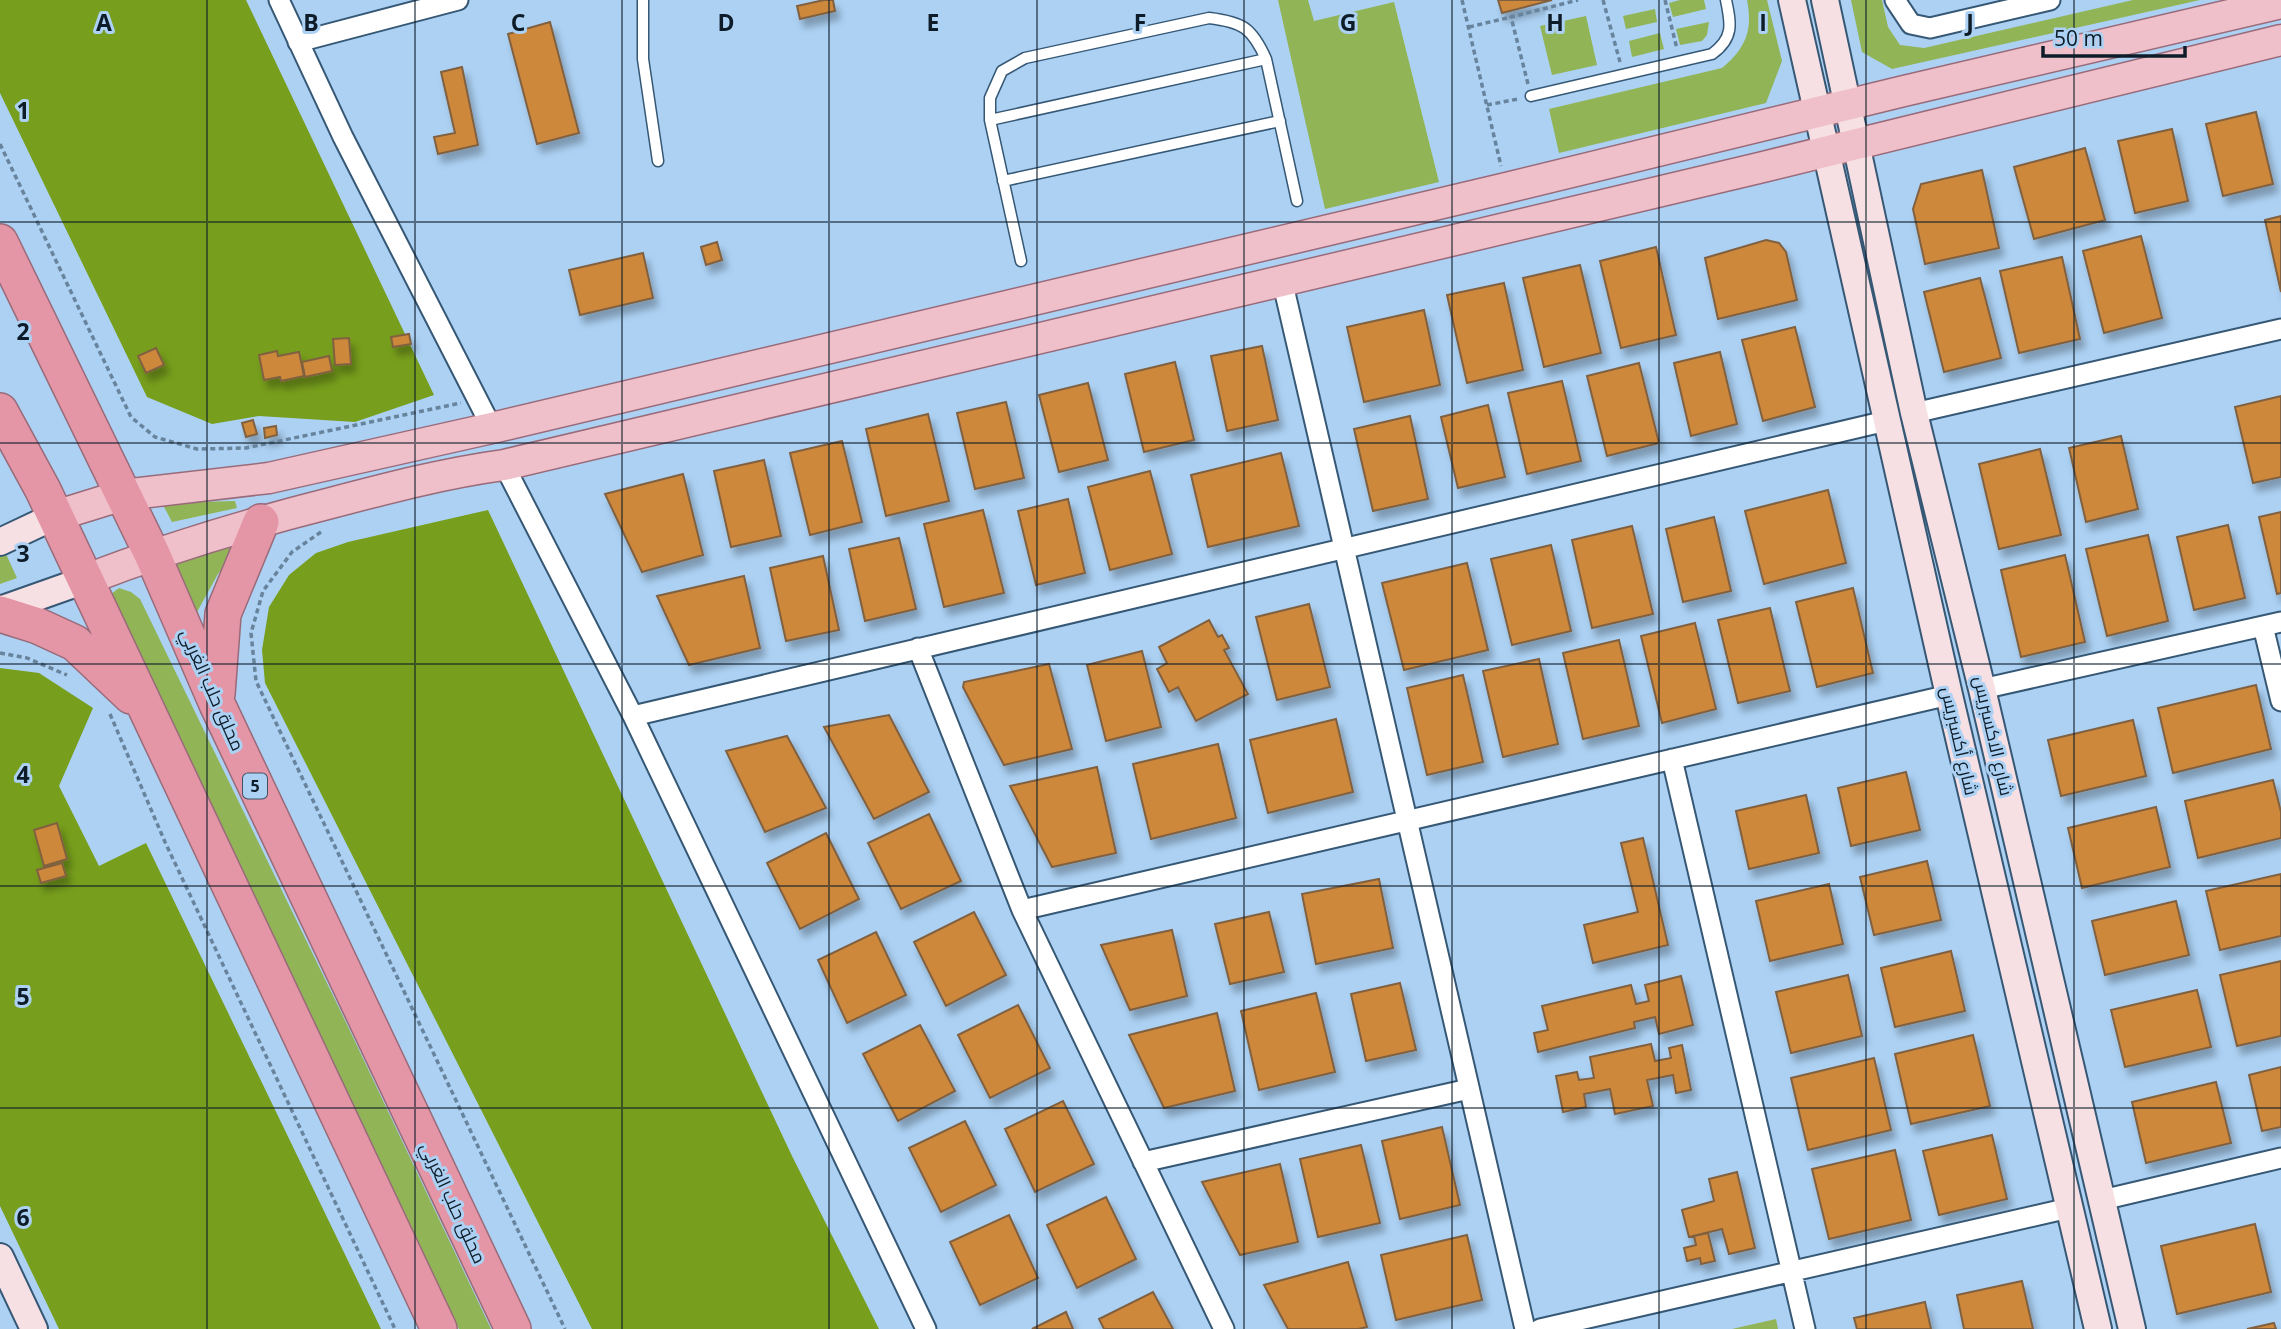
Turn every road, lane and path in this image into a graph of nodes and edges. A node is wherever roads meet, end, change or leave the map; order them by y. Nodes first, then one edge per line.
1 (279, 0) edge
2 (458, 0) edge
3 (643, 0) edge
4 (1462, 0) edge
5 (1578, 0) edge
6 (1603, 0) edge
7 (1665, 0) edge
8 (1726, 0) edge
9 (1792, 0) edge
10 (1825, 0) edge
11 (1895, 0) edge
12 (2050, 0) edge
13 (2281, 3) edge
14 (1511, 17) junction
15 (1468, 27) junction
16 (2281, 40) edge
17 (298, 42) junction
18 (1266, 59) junction
19 (1681, 62) junction
20 (1623, 75) junction
21 (1531, 96) junction
22 (1487, 105) junction
23 (1848, 105) junction
24 (1818, 112) junction
25 (990, 120) junction
26 (1280, 121) junction
27 (0, 144) edge
28 (1857, 144) junction
29 (1828, 151) junction
30 (658, 161) dead end
31 (1003, 181) junction
32 (1506, 188) junction
33 (1297, 201) dead end
34 (0, 242) edge
35 (1021, 261) dead end
36 (1282, 279) junction
37 (2281, 329) edge
38 (478, 400) junction
39 (0, 411) edge
40 (1914, 413) junction
41 (1886, 421) junction
42 (492, 428) junction
43 (504, 465) junction
44 (122, 495) junction
45 (55, 516) junction
46 (261, 522) junction
47 (326, 529) dead end
48 (0, 542) edge
49 (1344, 548) junction
50 (152, 554) junction
51 (85, 580) junction
52 (0, 612) edge
53 (2272, 624) edge
54 (918, 648) junction
55 (0, 653) edge
56 (70, 676) dead end
57 (1982, 689) junction
58 (1949, 695) junction
59 (2281, 701) edge
60 (217, 704) junction
61 (106, 706) dead end
62 (146, 710) junction
63 (633, 716) junction
64 (1672, 759) junction
65 (1407, 821) junction
66 (1022, 910) junction
67 (1469, 1089) junction
68 (2281, 1158) edge
69 (1143, 1162) junction
70 (2102, 1200) junction
71 (2069, 1208) junction
72 (0, 1257) edge
73 (1791, 1271) junction
74 (24, 1326) edge
75 (395, 1329) edge
76 (439, 1329) edge
77 (513, 1329) edge
78 (565, 1329) edge
79 (926, 1329) edge
80 (1224, 1329) edge
81 (1525, 1329) edge
82 (1540, 1329) edge
83 (1805, 1329) edge
84 (2098, 1329) edge
85 (2132, 1329) edge

1 - 17 street
2 - 17 street
3 - 30 lane
4 - 15 path
5 - 14 path
6 - 20 path
7 - 19 path
8 - 19 lane
9 - 24 street, شارع أكسبريس
10 - 23 street, شارع الاكسبريس
11 - 12 street
13 - 23 main road
14 - 15 path
14 - 21 path
15 - 22 path
16 - 28 main road
17 - 38 street
18 - 25 lane
18 - 25 lane
18 - 26 lane
19 - 20 lane
20 - 21 lane
21 - 22 path
22 - 32 path
23 - 24 main road
23 - 28 street, شارع الاكسبريس
24 - 29 street, شارع أكسبريس
24 - 32 main road
25 - 31 lane
26 - 31 lane
26 - 33 lane
27 - 38 path
28 - 29 main road
28 - 40 street, شارع الاكسبريس
29 - 36 main road
29 - 41 street, شارع أكسبريس
31 - 35 lane
32 - 42 main road
34 - 44 highway, محلق حلب الغربي / 5
36 - 43 main road
36 - 49 street
37 - 40 street
38 - 42 street
39 - 45 highway
40 - 57 street, شارع الاكسبريس
41 - 49 street
41 - 58 street, شارع أكسبريس
42 - 44 main road
43 - 46 main road
43 - 63 street
44 - 45 main road
44 - 50 highway, محلق حلب الغربي / 5
45 - 48 street
45 - 51 highway
46 - 50 main road
46 - 60 highway
47 - 78 path
49 - 54 street
49 - 65 street
50 - 51 main road
50 - 60 highway, محلق حلب الغربي / 5
51 - 52 street
51 - 62 highway
52 - 62 highway
53 - 57 street
53 - 59 street
54 - 63 street
54 - 66 street
55 - 56 path
57 - 70 street, شارع الاكسبريس
58 - 64 street
58 - 71 street, شارع أكسبريس
60 - 77 highway, محلق حلب الغربي / 5
61 - 75 path
62 - 76 highway
63 - 79 street
64 - 65 street
64 - 73 street
65 - 66 street
65 - 67 street
66 - 69 street
67 - 69 street
67 - 81 street
68 - 70 street
69 - 80 street
70 - 85 street, شارع الاكسبريس
71 - 73 street
71 - 84 street, شارع أكسبريس
72 - 74 street
73 - 82 street
73 - 83 street

